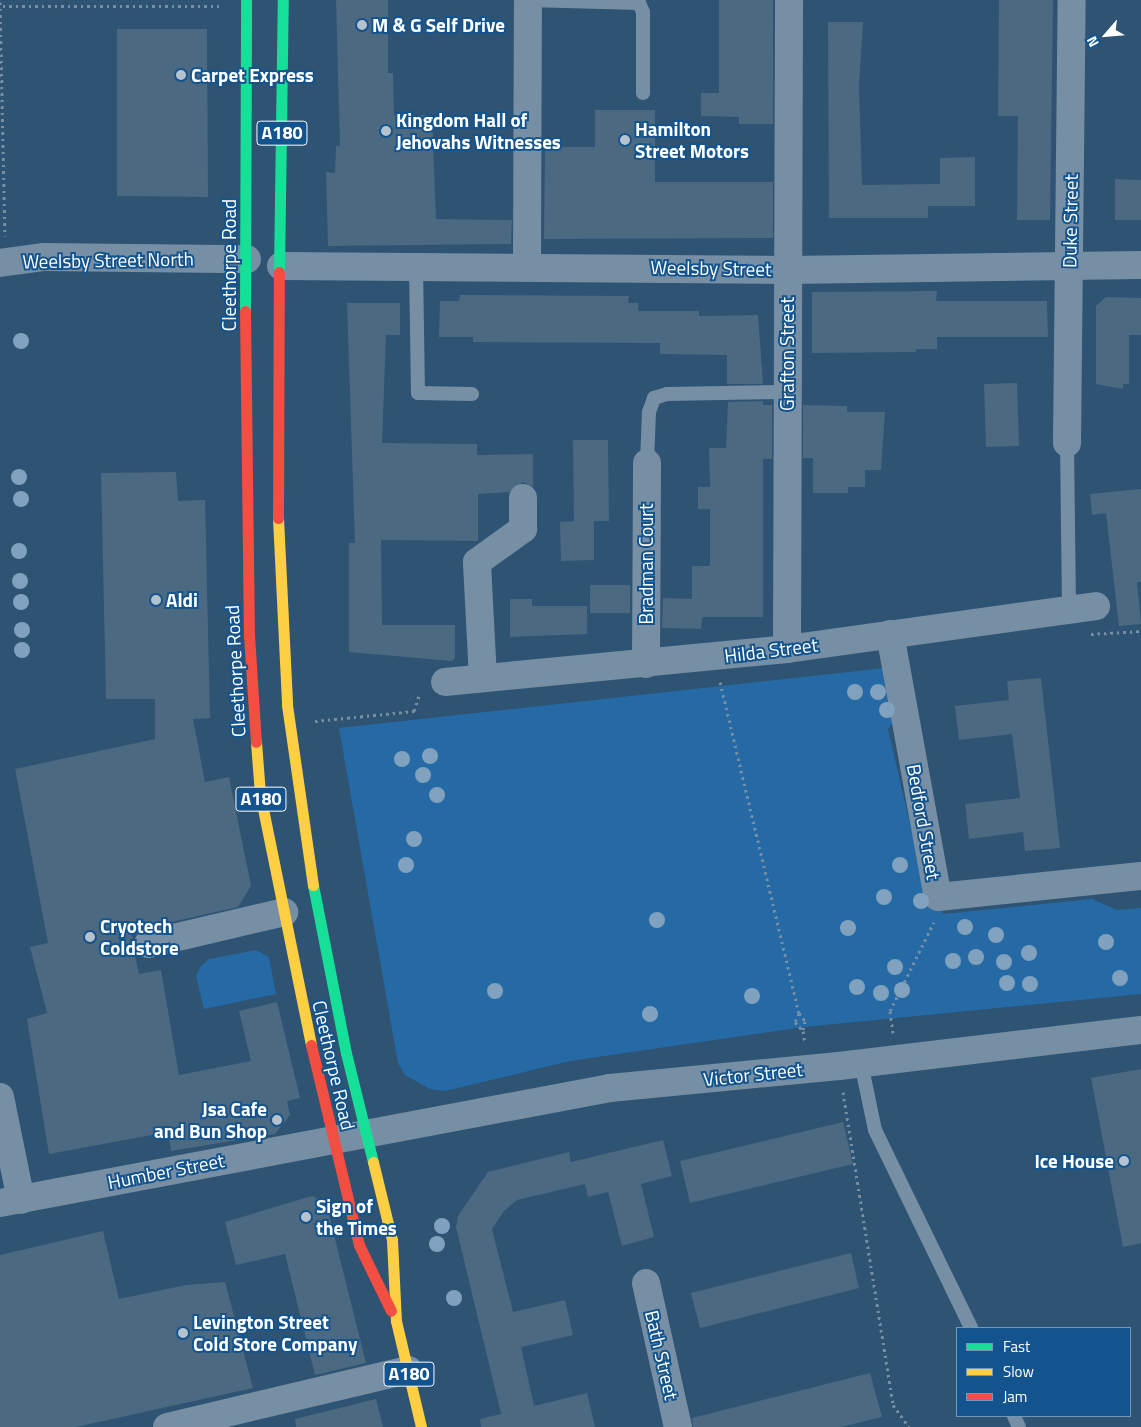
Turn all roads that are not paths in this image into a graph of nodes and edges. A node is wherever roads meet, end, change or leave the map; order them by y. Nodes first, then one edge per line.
1 (283, 0) edge
2 (528, 0) edge
3 (789, 0) edge
4 (1072, 0) edge
5 (246, 3) edge
6 (643, 93) dead end
7 (247, 259) junction
8 (3, 263) edge
9 (1070, 264) junction
10 (1141, 265) edge
11 (281, 266) junction
12 (416, 266) junction
13 (527, 266) junction
14 (788, 270) junction
15 (787, 392) junction
16 (472, 394) dead end
17 (1068, 442) joint
18 (647, 463) joint
19 (523, 498) dead end
20 (1096, 606) dead end
21 (1069, 610) junction
22 (890, 634) junction
23 (787, 649) junction
24 (646, 664) junction
25 (483, 678) junction
26 (445, 682) road end
27 (1141, 876) edge
28 (284, 912) junction
29 (148, 944) dead end
30 (1141, 1030) edge
31 (850, 1064) junction
32 (0, 1097) edge
33 (366, 1132) junction
34 (333, 1138) junction
35 (11, 1201) edge
36 (646, 1283) dead end
37 (396, 1321) junction
38 (971, 1327) edge
39 (408, 1370) junction
40 (166, 1427) edge
41 (421, 1427) edge
42 (678, 1427) edge

1 - 11 main road, Cleethorpe Road / A180
2 - 6 lane
2 - 13 street
3 - 14 street, Grafton Street
4 - 9 street, Duke Street
5 - 7 main road, Cleethorpe Road / A180
7 - 8 street, Weelsby Street North
7 - 28 main road, Cleethorpe Road / A180
9 - 10 street, Weelsby Street
9 - 14 street, Weelsby Street
9 - 17 street, Duke Street
11 - 12 street, Weelsby Street
11 - 33 main road, Cleethorpe Road / A180
12 - 13 street, Weelsby Street
12 - 16 lane
13 - 14 street, Weelsby Street
14 - 15 street, Grafton Street
15 - 18 lane
15 - 23 street, Grafton Street
17 - 21 lane
18 - 24 street, Bradman Court
19 - 25 street
20 - 21 street, Hilda Street
21 - 22 street, Hilda Street
22 - 23 street, Hilda Street
22 - 27 street, Bedford Street
23 - 24 street, Hilda Street
24 - 25 street, Hilda Street
25 - 26 street, Hilda Street
28 - 29 street
28 - 34 main road, Cleethorpe Road / A180
30 - 31 street, Victor Street
31 - 33 street, Victor Street
31 - 38 lane
32 - 35 street
33 - 34 street, Victor Street
33 - 37 main road, Cleethorpe Road / A180
34 - 35 street, Humber Street
34 - 37 main road, Cleethorpe Road / A180
36 - 42 street, Bath Street
37 - 39 main road, Cleethorpe Road / A180
39 - 40 street
39 - 41 main road, Cleethorpe Road / A180

